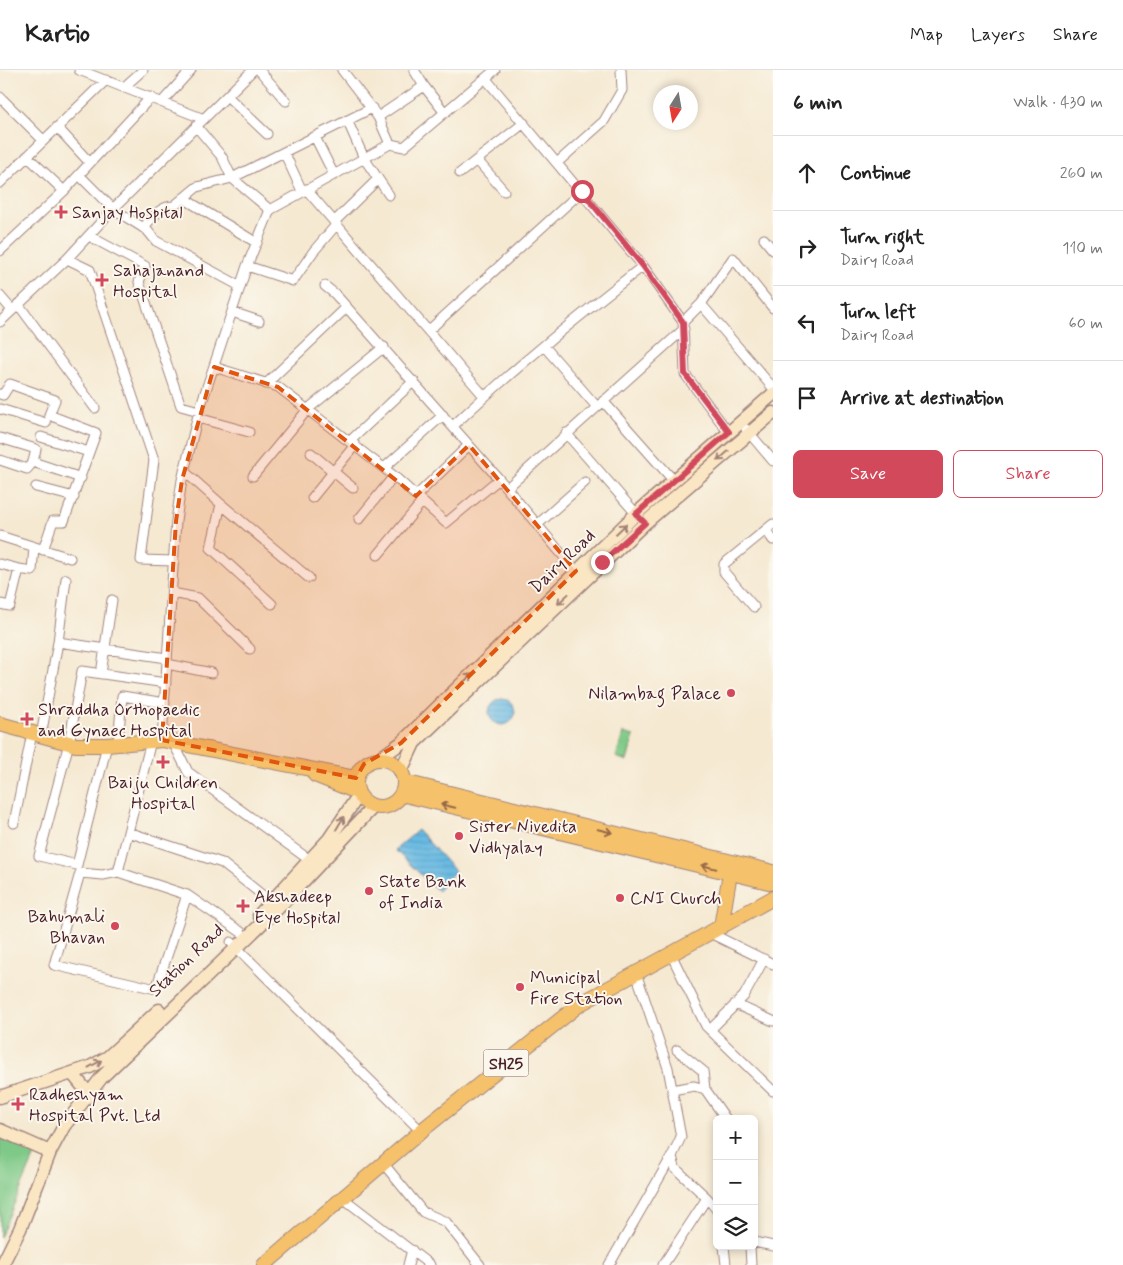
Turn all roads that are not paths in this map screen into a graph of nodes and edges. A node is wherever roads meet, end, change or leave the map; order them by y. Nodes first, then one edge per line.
1 (143, 70) edge
2 (191, 70) edge
3 (253, 70) edge
4 (259, 70) edge
5 (342, 70) edge
6 (495, 70) edge
7 (621, 70) edge
8 (86, 71) edge
9 (417, 71) edge
10 (486, 79) junction
11 (106, 80) junction
12 (424, 86) junction
13 (124, 87) junction
14 (227, 96) junction
15 (0, 97) edge
16 (151, 98) junction
17 (286, 101) dead end
18 (162, 102) junction
19 (372, 108) junction
20 (445, 113) junction
21 (378, 117) junction
22 (204, 119) junction
23 (347, 120) junction
24 (524, 123) junction
25 (196, 126) junction
26 (57, 127) junction
27 (267, 134) dead end
28 (315, 136) junction
29 (43, 140) junction
30 (390, 144) junction
31 (284, 152) junction
32 (27, 156) junction
33 (364, 158) junction
34 (477, 160) junction
35 (558, 162) junction
36 (90, 164) junction
37 (334, 174) junction
38 (460, 174) dead end
39 (79, 176) junction
40 (232, 178) junction
41 (378, 179) junction
42 (0, 183) edge
43 (304, 190) junction
44 (64, 191) junction
45 (504, 191) dead end
46 (582, 191) junction
47 (388, 195) dead end
48 (183, 198) junction
49 (113, 209) junction
50 (270, 210) junction
51 (335, 224) junction
52 (143, 228) junction
53 (89, 236) junction
54 (764, 239) dead end
55 (257, 242) junction
56 (773, 250) edge
57 (0, 251) edge
58 (67, 259) junction
59 (247, 266) junction
60 (643, 266) junction
61 (240, 286) junction
62 (325, 286) dead end
63 (0, 296) edge
64 (701, 304) junction
65 (347, 306) junction
66 (15, 307) junction
67 (773, 308) edge
68 (232, 312) junction
69 (259, 321) dead end
70 (0, 322) edge
71 (684, 325) junction
72 (428, 330) junction
73 (544, 346) junction
74 (384, 347) junction
75 (214, 367) junction
76 (414, 381) junction
77 (266, 384) junction
78 (773, 388) edge
79 (773, 394) edge
80 (1, 395) edge
81 (484, 396) junction
82 (600, 404) junction
83 (0, 408) edge
84 (95, 408) dead end
85 (308, 409) junction
86 (773, 412) edge
87 (199, 414) junction
88 (443, 415) junction
89 (47, 419) junction
90 (740, 422) junction
91 (452, 426) junction
92 (249, 432) dead end
93 (729, 432) junction
94 (749, 432) junction
95 (566, 433) junction
96 (40, 437) junction
97 (0, 438) edge
98 (352, 443) junction
99 (469, 444) junction
100 (36, 449) junction
101 (89, 452) junction
102 (311, 453) dead end
103 (0, 460) edge
104 (773, 461) edge
105 (33, 462) junction
106 (384, 468) junction
107 (184, 471) junction
108 (333, 471) junction
109 (253, 476) dead end
110 (394, 476) junction
111 (81, 478) junction
112 (499, 480) junction
113 (674, 481) junction
114 (585, 482) dead end
115 (36, 487) dead end
116 (353, 488) dead end
117 (507, 488) junction
118 (74, 497) junction
119 (312, 498) dead end
120 (419, 499) junction
121 (221, 504) junction
122 (641, 518) junction
123 (359, 519) dead end
124 (537, 524) junction
125 (769, 527) edge
126 (0, 536) edge
127 (773, 540) edge
128 (39, 548) junction
129 (378, 555) dead end
130 (70, 558) dead end
131 (174, 561) junction
132 (0, 564) edge
133 (19, 569) junction
134 (580, 576) junction
135 (309, 578) dead end
136 (66, 579) dead end
137 (172, 592) junction
138 (112, 600) dead end
139 (0, 604) edge
140 (272, 604) dead end
141 (754, 607) dead end
142 (58, 642) junction
143 (105, 648) junction
144 (250, 649) dead end
145 (167, 661) junction
146 (212, 673) dead end
147 (101, 674) junction
148 (166, 682) junction
149 (165, 703) junction
150 (0, 724) edge
151 (36, 735) junction
152 (162, 741) junction
153 (69, 743) junction
154 (113, 745) junction
155 (379, 759) junction
156 (306, 769) junction
157 (356, 778) junction
158 (402, 782) junction
159 (357, 794) junction
160 (373, 807) junction
161 (14, 823) dead end
162 (128, 832) junction
163 (311, 860) junction
164 (118, 872) junction
165 (773, 872) edge
166 (730, 873) junction
167 (773, 883) edge
168 (187, 896) junction
169 (773, 898) edge
170 (270, 902) junction
171 (716, 930) junction
172 (241, 932) junction
173 (234, 944) junction
174 (671, 954) junction
175 (764, 960) junction
176 (773, 964) edge
177 (636, 973) junction
178 (736, 1004) junction
179 (773, 1021) edge
180 (710, 1030) junction
181 (677, 1050) dead end
182 (72, 1073) junction
183 (705, 1088) junction
184 (672, 1090) junction
185 (773, 1091) edge
186 (89, 1094) junction
187 (0, 1097) edge
188 (723, 1115) edge
189 (0, 1130) edge
190 (421, 1131) junction
191 (50, 1152) junction
192 (672, 1156) junction
193 (383, 1163) junction
194 (343, 1198) junction
195 (707, 1198) junction
196 (713, 1205) edge
197 (758, 1243) edge
198 (773, 1246) edge
199 (412, 1250) junction
200 (724, 1250) edge
201 (750, 1250) edge
202 (2, 1265) edge
203 (264, 1265) edge
204 (408, 1265) edge
205 (430, 1265) edge
206 (480, 1265) edge
207 (609, 1265) edge
208 (663, 1265) edge
209 (726, 1265) edge
210 (751, 1265) edge

1 - 13 street
2 - 18 street
3 - 14 street
4 - 17 street
5 - 19 street
6 - 10 street
7 - 35 street
8 - 11 street
9 - 12 street
10 - 20 street
10 - 24 street
11 - 13 street
11 - 26 street
12 - 20 street
12 - 21 street
13 - 16 street
14 - 22 street
14 - 27 street
15 - 29 street
16 - 18 street
16 - 36 street
18 - 22 street
19 - 21 street
19 - 23 street
20 - 30 street
21 - 30 street
22 - 25 street
23 - 28 street
23 - 33 street
24 - 34 street
24 - 35 street
25 - 40 street
25 - 49 street
26 - 29 street
26 - 36 street
28 - 31 street
28 - 37 street
29 - 32 street
30 - 33 street
31 - 40 street
31 - 43 street
32 - 42 street
32 - 44 street
33 - 37 street
33 - 41 street
34 - 38 street
34 - 45 street
35 - 46 street
36 - 39 street
37 - 43 street
39 - 44 street
39 - 49 street
40 - 48 street
40 - 50 street
41 - 47 street
41 - 51 street
43 - 50 street
43 - 51 street
44 - 57 street
46 - 60 street
46 - 72 street
48 - 52 street
48 - 55 street
49 - 52 street
49 - 53 street
50 - 55 street
51 - 59 street
51 - 72 street
52 - 61 street
53 - 58 street
53 - 87 street
54 - 56 street
55 - 59 street
58 - 66 street
58 - 131 street
59 - 61 street
60 - 71 street
60 - 73 street
61 - 68 street
62 - 65 street
63 - 66 street
64 - 67 street
64 - 71 street
64 - 78 street
65 - 74 street
65 - 77 street
66 - 70 street
66 - 84 street
68 - 69 street
68 - 75 street
71 - 82 street
71 - 93 street
72 - 81 street
73 - 81 street
73 - 82 street
74 - 76 street
74 - 85 street
75 - 77 street
75 - 87 street
76 - 88 street
76 - 98 street
77 - 85 street
79 - 90 main road, Dairy Road
80 - 83 street
80 - 89 street
81 - 91 street
82 - 95 street
82 - 113 street
83 - 89 street
85 - 98 street
85 - 109 street
86 - 94 main road, Dairy Road
87 - 92 street
87 - 107 street
88 - 91 street
88 - 106 street
89 - 96 street
89 - 101 street
90 - 93 main road, Dairy Road
90 - 94 street
91 - 99 street
93 - 113 main road, Dairy Road
94 - 104 street
94 -> 122 main road, Dairy Road
95 - 117 street
95 - 122 street
96 - 100 street
96 - 101 street
97 - 100 street
98 - 106 street
98 - 108 street
99 - 112 street
99 - 120 street
100 - 105 street
101 - 111 street
102 - 108 street
103 - 105 street
105 - 111 street
106 - 110 street
107 - 121 street
107 - 131 street
108 - 116 street
108 - 119 street
110 - 120 street
110 - 123 street
111 - 118 street
112 - 117 street
112 - 120 street
113 - 122 main road, Dairy Road
114 - 124 street
115 - 118 street
117 - 124 street
118 - 128 street
120 - 129 street
121 - 135 street
121 - 140 street
122 - 134 main road, Dairy Road
124 - 134 street
125 - 127 street
125 - 141 street
126 - 128 street
128 - 130 street
128 - 133 street
131 - 137 street
132 - 133 street
133 - 139 street
155 -> 134 main road, Dairy Road
134 -> 158 main road, Dairy Road
136 - 142 street
137 - 144 street
137 - 145 street
138 - 143 street
142 - 143 street
142 - 151 street
143 - 145 street
143 - 147 street
145 - 146 street
145 - 148 street
147 - 148 street
147 - 153 street
148 - 149 street
149 - 152 street
149 - 154 street
150 - 151 main road
151 - 153 main road
151 - 161 street
152 - 154 main road
152 - 156 main road
152 - 162 street
152 - 163 street
153 - 154 main road
153 - 154 street
155 - 157 main road
155 - 158 main road
156 - 157 main road
156 - 159 main road
157 - 159 main road
158 - 160 main road
158 -> 165 main road
166 -> 158 main road
159 - 160 main road
163 -> 159 main road, Station Road
160 - 173 main road
162 - 164 street
162 - 170 street
163 - 170 main road, Station Road
164 - 168 street
164 - 168 street
166 - 167 main road
166 - 171 main road
168 - 172 street
169 - 171 main road, SH25
170 - 172 main road, Station Road
171 - 174 main road, SH25
171 - 175 street
172 - 173 main road, Station Road
182 -> 173 main road, Station Road
173 - 186 main road
173 - 190 street
174 - 177 main road, SH25
174 - 180 street
175 - 176 street
175 - 178 street
177 - 184 street
177 - 190 main road, SH25
178 - 179 street
178 - 180 street
180 - 185 street
181 - 183 street
182 - 186 main road
182 - 187 main road, Station Road
183 - 184 street
183 - 188 street
184 - 192 street
186 - 191 main road
189 - 191 main road
190 - 193 main road, SH25
191 - 202 main road
192 - 195 street
192 - 207 street
193 - 194 main road, SH25
193 - 206 street
194 - 199 street
194 - 203 main road, SH25
195 - 196 street
195 - 208 street
197 - 198 street
199 - 204 street
199 - 205 street
200 - 209 street
201 - 210 street

